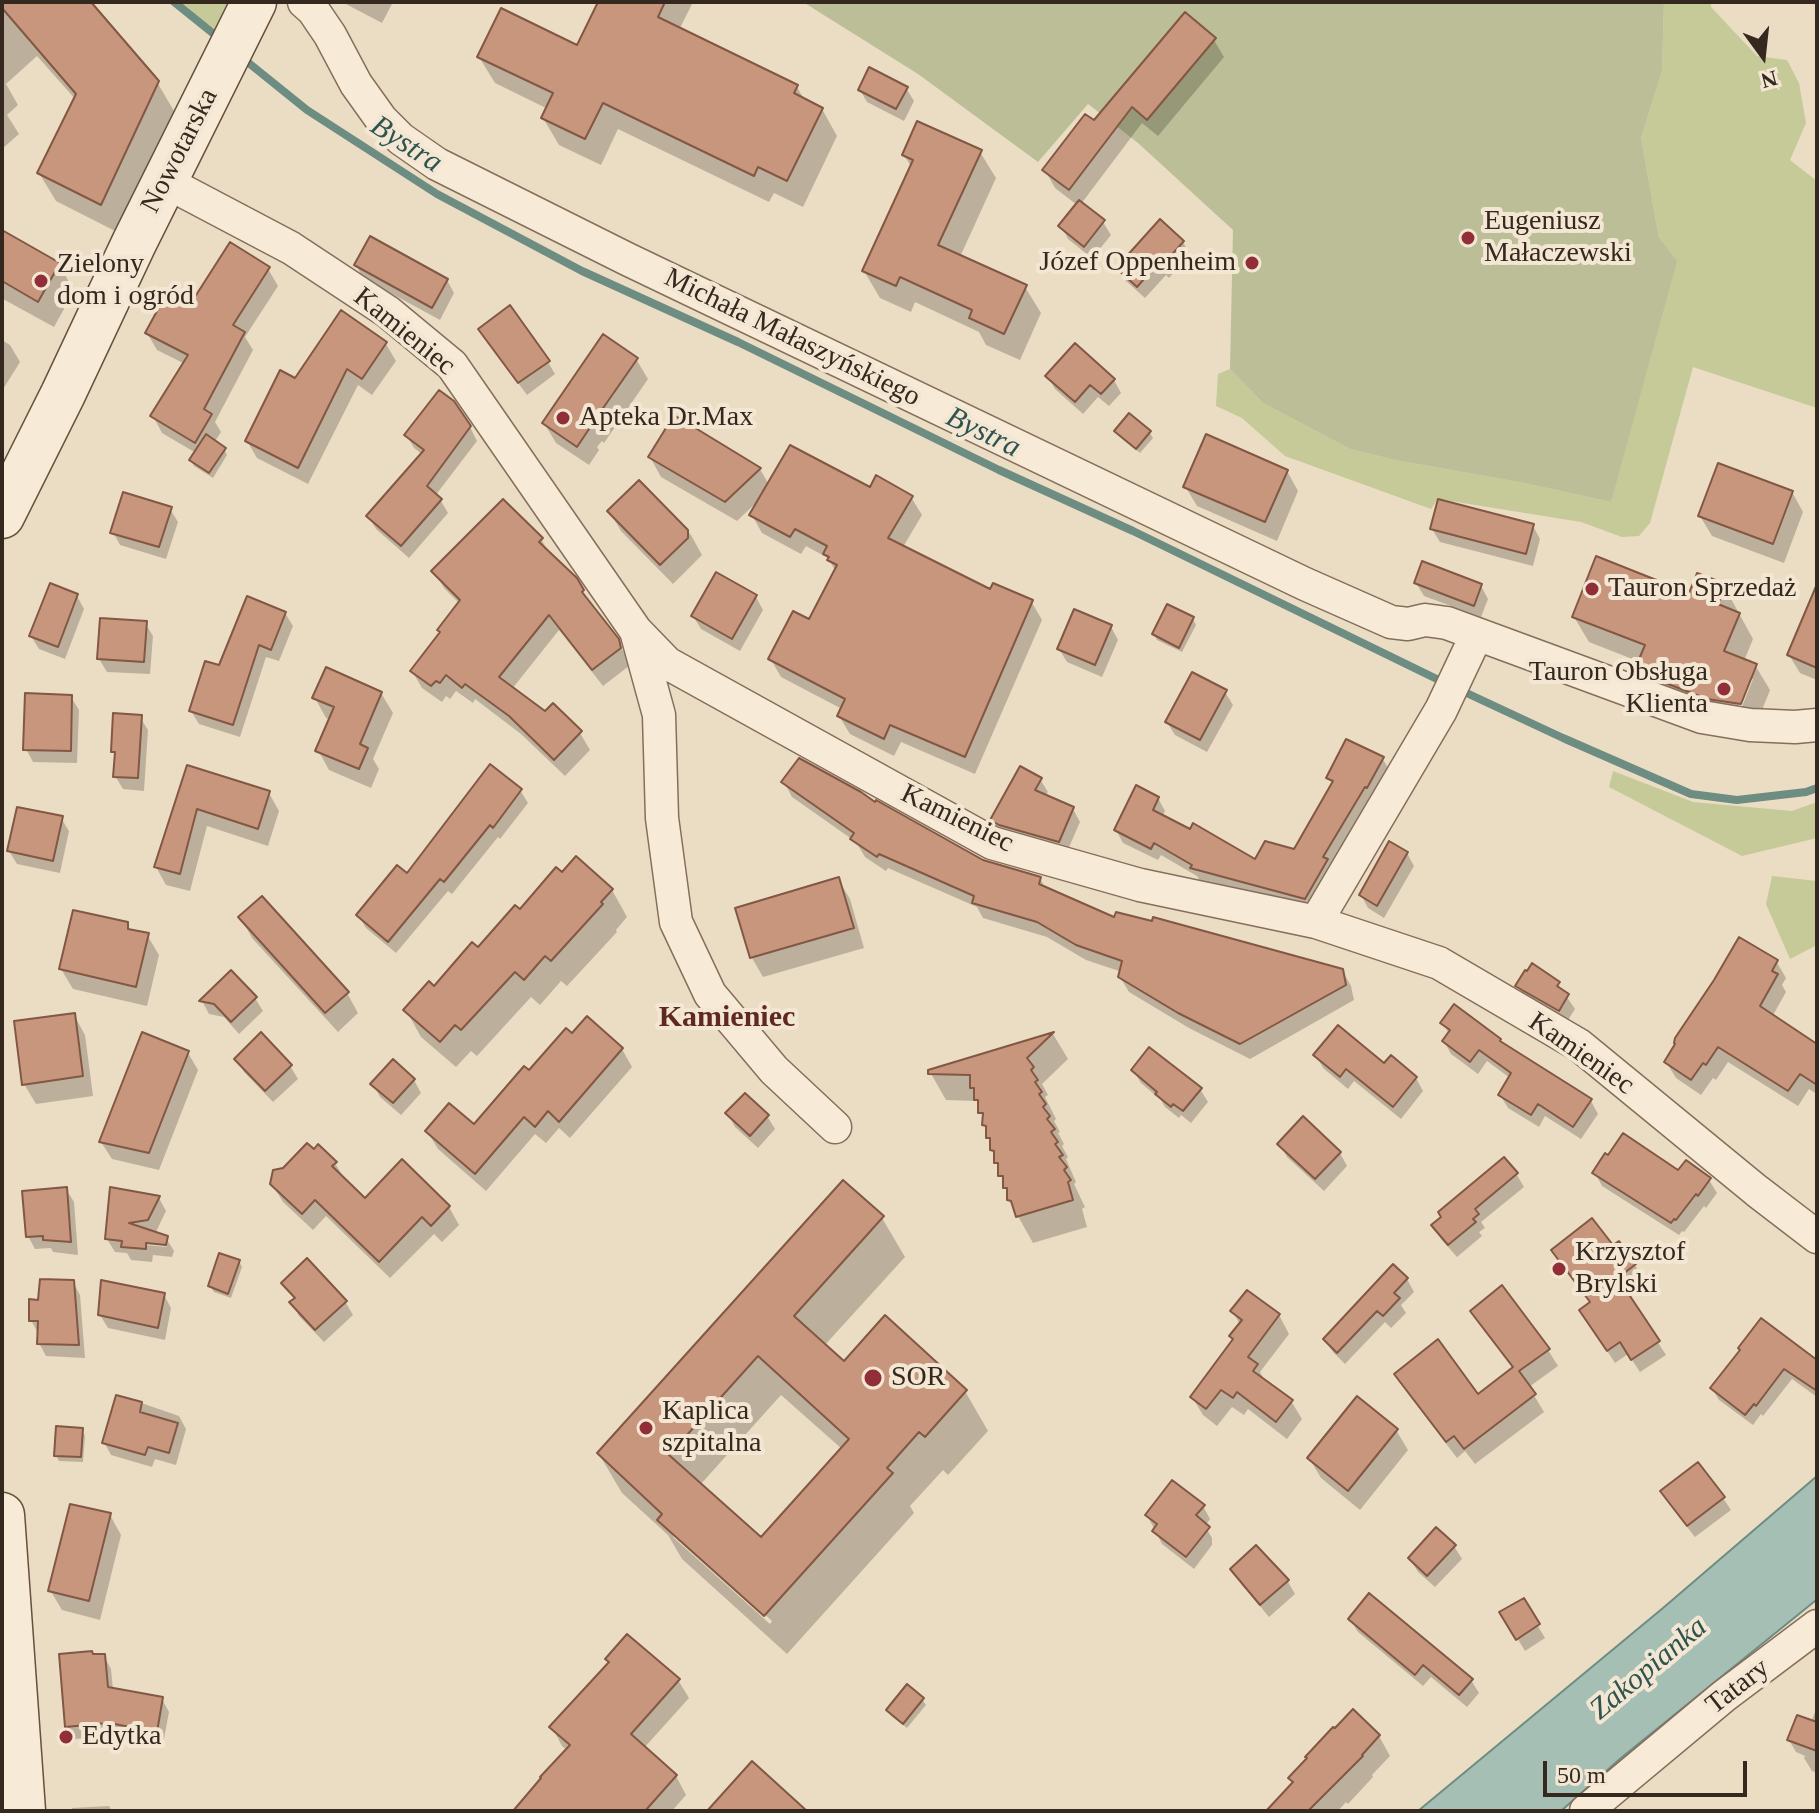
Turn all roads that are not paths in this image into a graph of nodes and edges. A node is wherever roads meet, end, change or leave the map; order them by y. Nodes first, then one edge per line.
1 (304, 2) edge
2 (251, 8) edge
3 (164, 181) junction
4 (2, 516) edge
5 (636, 631) junction
6 (1470, 648) junction
7 (1817, 725) edge
8 (1316, 922) junction
9 (835, 1127) dead end
10 (1817, 1237) edge
11 (2, 1515) edge
12 (1817, 1626) edge
13 (23, 1811) edge
14 (1586, 1811) edge

1 - 6 street, Michała Małaszyńskiego
2 - 3 main road, Nowotarska
3 - 4 main road, Nowotarska
3 - 5 street, Kamieniec
5 - 8 street, Kamieniec
5 - 9 street, Kamieniec
6 - 7 street, Michała Małaszyńskiego
6 - 8 street
8 - 10 street, Kamieniec
11 - 13 main road
12 - 14 street, Tatary

